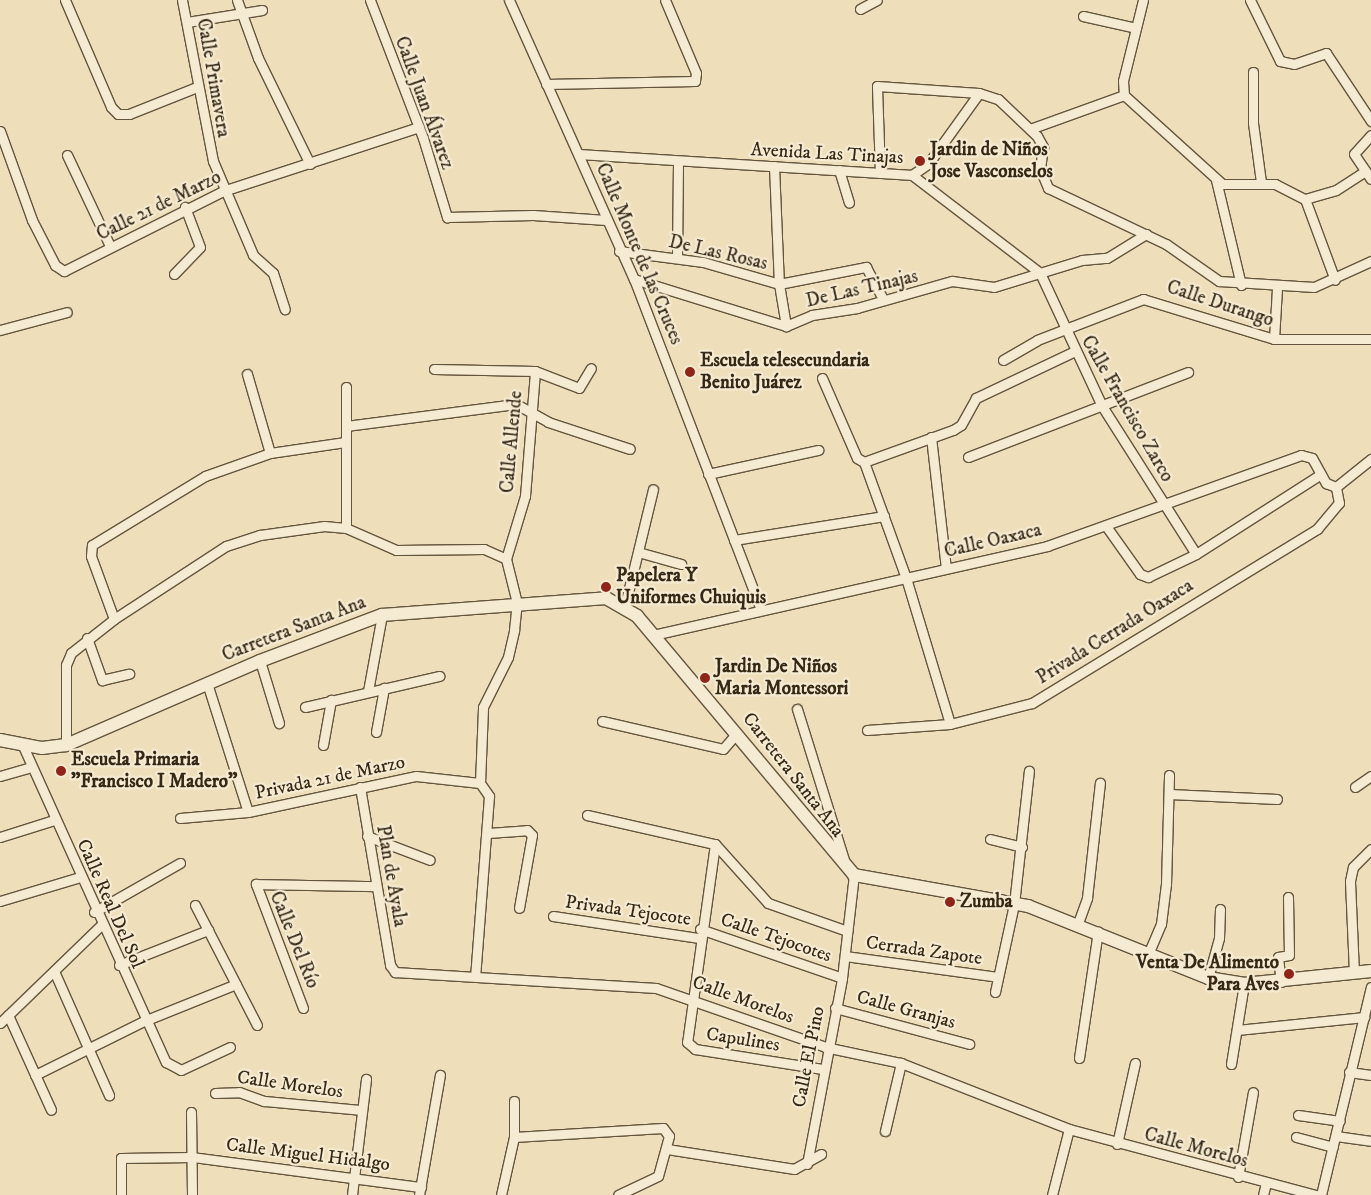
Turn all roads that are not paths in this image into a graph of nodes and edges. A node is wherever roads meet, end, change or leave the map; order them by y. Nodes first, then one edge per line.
1 (65, 0) edge
2 (182, 0) edge
3 (237, 0) edge
4 (370, 0) edge
5 (509, 0) edge
6 (665, 0) edge
7 (877, 0) edge
8 (1143, 0) edge
9 (1250, 0) edge
10 (860, 9) dead end
11 (262, 10) dead end
12 (239, 15) junction
13 (1083, 16) dead end
14 (187, 22) junction
15 (1136, 28) junction
16 (1253, 72) dead end
17 (546, 84) junction
18 (197, 87) junction
19 (979, 94) junction
20 (1124, 95) junction
21 (1371, 121) edge
22 (419, 127) junction
23 (1030, 129) junction
24 (0, 131) edge
25 (1371, 135) edge
26 (579, 154) junction
27 (67, 155) dead end
28 (678, 163) junction
29 (310, 164) junction
30 (774, 166) junction
31 (839, 170) junction
32 (1365, 171) junction
33 (880, 173) junction
34 (912, 175) junction
35 (1371, 179) edge
36 (1216, 180) junction
37 (1261, 182) junction
38 (223, 191) junction
39 (1305, 199) junction
40 (849, 203) dead end
41 (185, 207) junction
42 (606, 220) junction
43 (1146, 234) junction
44 (110, 246) junction
45 (620, 251) junction
46 (677, 258) junction
47 (1371, 261) edge
48 (1040, 273) junction
49 (174, 274) dead end
50 (634, 279) junction
51 (1335, 280) junction
52 (779, 284) junction
53 (1241, 285) junction
54 (1277, 288) junction
55 (883, 299) junction
56 (285, 309) dead end
57 (67, 312) dead end
58 (786, 326) junction
59 (0, 330) edge
60 (1065, 331) junction
61 (1274, 339) junction
62 (1371, 340) edge
63 (1074, 351) junction
64 (1003, 360) dead end
65 (591, 368) dead end
66 (434, 369) dead end
67 (535, 371) junction
68 (1188, 372) dead end
69 (247, 374) dead end
70 (822, 378) dead end
71 (346, 387) dead end
72 (1102, 406) junction
73 (533, 411) junction
74 (346, 426) junction
75 (931, 437) junction
76 (345, 442) junction
77 (630, 449) dead end
78 (818, 450) dead end
79 (270, 453) junction
80 (968, 457) dead end
81 (1371, 459) edge
82 (864, 462) junction
83 (708, 474) junction
84 (1322, 474) junction
85 (1336, 487) junction
86 (653, 489) dead end
87 (1164, 506) junction
88 (884, 516) junction
89 (1106, 526) junction
90 (346, 528) junction
91 (734, 540) junction
92 (638, 552) junction
93 (1196, 554) junction
94 (506, 559) junction
95 (681, 564) dead end
96 (946, 568) junction
97 (906, 578) junction
98 (517, 603) junction
99 (625, 605) junction
100 (760, 608) junction
101 (382, 615) junction
102 (114, 619) junction
103 (654, 635) junction
104 (87, 638) junction
105 (260, 661) junction
106 (129, 674) dead end
107 (439, 676) dead end
108 (207, 683) junction
109 (384, 688) junction
110 (368, 691) junction
111 (330, 700) junction
112 (304, 707) dead end
113 (797, 709) dead end
114 (602, 721) dead end
115 (279, 723) dead end
116 (950, 724) junction
117 (867, 730) dead end
118 (376, 732) dead end
119 (737, 733) junction
120 (0, 740) edge
121 (66, 745) junction
122 (323, 745) dead end
123 (23, 746) junction
124 (32, 768) junction
125 (1028, 771) dead end
126 (0, 776) edge
127 (1169, 776) dead end
128 (1371, 776) edge
129 (1100, 782) dead end
130 (482, 785) junction
131 (360, 787) junction
132 (1355, 787) dead end
133 (1169, 794) junction
134 (1277, 799) dead end
135 (248, 812) junction
136 (586, 815) dead end
137 (180, 818) dead end
138 (54, 820) junction
139 (488, 833) junction
140 (367, 836) junction
141 (0, 837) edge
142 (990, 839) dead end
143 (715, 844) junction
144 (1022, 847) junction
145 (1371, 849) edge
146 (430, 860) dead end
147 (180, 863) dead end
148 (850, 873) junction
149 (80, 877) junction
150 (375, 886) junction
151 (1288, 897) dead end
152 (0, 901) edge
153 (1014, 904) junction
154 (195, 905) dead end
155 (519, 908) dead end
156 (1220, 909) dead end
157 (94, 912) junction
158 (553, 916) dead end
159 (1078, 924) junction
160 (101, 925) junction
161 (208, 930) junction
162 (847, 930) junction
163 (1098, 932) junction
164 (700, 933) junction
165 (1149, 952) junction
166 (845, 956) junction
167 (120, 965) junction
168 (392, 970) joint
169 (54, 971) junction
170 (1371, 971) edge
171 (1354, 973) junction
172 (475, 976) junction
173 (998, 977) junction
174 (842, 978) junction
175 (1208, 978) junction
176 (1281, 982) junction
177 (236, 984) junction
178 (1244, 984) junction
179 (1371, 987) edge
180 (995, 992) dead end
181 (694, 997) junction
182 (304, 1008) dead end
183 (835, 1008) junction
184 (8, 1015) junction
185 (1364, 1017) junction
186 (144, 1021) junction
187 (0, 1023) edge
188 (258, 1025) dead end
189 (1237, 1030) junction
190 (969, 1044) dead end
191 (88, 1047) junction
192 (230, 1047) dead end
193 (825, 1047) junction
194 (1079, 1058) dead end
195 (1135, 1062) dead end
196 (901, 1063) junction
197 (1231, 1064) dead end
198 (822, 1069) junction
199 (1350, 1072) junction
200 (440, 1075) dead end
201 (1371, 1075) edge
202 (35, 1076) junction
203 (366, 1079) dead end
204 (1253, 1092) dead end
205 (215, 1093) dead end
206 (109, 1095) dead end
207 (514, 1101) dead end
208 (51, 1110) dead end
209 (360, 1110) junction
210 (191, 1112) dead end
211 (1298, 1115) dead end
212 (1340, 1121) junction
213 (1069, 1129) junction
214 (885, 1131) dead end
215 (514, 1136) junction
216 (1336, 1136) junction
217 (1296, 1137) dead end
218 (1371, 1141) edge
219 (1117, 1144) junction
220 (1333, 1147) junction
221 (667, 1150) junction
222 (821, 1154) dead end
223 (192, 1156) junction
224 (807, 1164) junction
225 (1238, 1177) junction
226 (355, 1178) junction
227 (1266, 1183) junction
228 (420, 1191) edge
229 (121, 1195) edge
230 (192, 1195) edge
231 (352, 1195) edge
232 (501, 1195) edge
233 (618, 1195) edge
234 (1052, 1195) edge
235 (1263, 1195) edge
236 (1316, 1195) edge
237 (1322, 1195) edge

1 - 18 street
2 - 14 street, Calle Primavera
3 - 12 street
4 - 22 street, Calle Juan Álvarez
5 - 17 street, Calle Monte de las Cruces
6 - 17 street
7 - 10 street
8 - 15 street
9 - 21 street
11 - 12 street
12 - 14 street
12 - 29 street
13 - 15 street
14 - 18 street, Calle Primavera
15 - 20 street
16 - 37 street
17 - 26 street, Calle Monte de las Cruces
18 - 38 street, Calle Primavera
19 - 23 street
19 - 33 street
19 - 34 street
20 - 23 street
20 - 36 street
22 - 29 street, Calle 21 de Marzo
22 - 42 street, Calle Juan Álvarez
23 - 43 street
24 - 44 street, Calle 21 de Marzo
25 - 32 street
26 - 28 street, Avenida Las Tinajas
26 - 42 street, Calle Monte de las Cruces
27 - 44 street
28 - 30 street, Avenida Las Tinajas
28 - 46 street
29 - 38 street, Calle 21 de Marzo
30 - 31 street, Avenida Las Tinajas
30 - 52 street
31 - 33 street, Avenida Las Tinajas
31 - 40 street
32 - 35 street
32 - 39 street
33 - 34 street, Avenida Las Tinajas
34 - 48 street, Avenida Las Tinajas
36 - 37 street
36 - 53 street
37 - 39 street
38 - 41 street, Calle 21 de Marzo
38 - 56 street, Calle Primavera
39 - 51 street
41 - 44 street, Calle 21 de Marzo
41 - 49 street
42 - 45 street, Calle Monte de las Cruces
43 - 48 street, De Las Tinajas
43 - 53 street
45 - 46 street, De Las Rosas
45 - 50 street, Calle Monte de las Cruces
46 - 52 street, De Las Rosas
47 - 51 street
48 - 55 street, De Las Tinajas
48 - 60 street, Calle Francisco Zarco
50 - 58 street, De Las Tinajas
50 - 83 street, Calle Monte de las Cruces
51 - 54 street
52 - 55 street
52 - 58 street
53 - 54 street
54 - 61 street
55 - 58 street, De Las Tinajas
57 - 59 street
60 - 61 street, Calle Durango
60 - 63 street, Calle Francisco Zarco
60 - 64 street, Calle Durango
61 - 62 street, Calle Durango
63 - 72 street, Calle Francisco Zarco
63 - 75 street
65 - 67 street
66 - 67 street
67 - 73 street, Calle Allende
68 - 72 street
69 - 79 street
70 - 82 street
71 - 74 street
72 - 80 street
72 - 87 street, Calle Francisco Zarco
73 - 74 street
73 - 77 street
73 - 94 street, Calle Allende
74 - 76 street
75 - 82 street
75 - 96 street
76 - 79 street
76 - 90 street
78 - 83 street
79 - 102 street
81 - 85 street
82 - 88 street
83 - 91 street, Calle Monte de las Cruces
84 - 85 street, Calle Oaxaca
84 - 87 street, Calle Oaxaca
84 - 93 street
85 - 116 street, Privada Cerrada Oaxaca
86 - 92 street
87 - 89 street, Calle Oaxaca
87 - 93 street, Calle Francisco Zarco
88 - 91 street
88 - 97 street
89 - 93 street
89 - 96 street, Calle Oaxaca
90 - 94 street
90 - 102 street
91 - 100 street, Calle Monte de las Cruces
92 - 95 street
92 - 99 street
94 - 98 street
96 - 97 street, Calle Oaxaca
97 - 100 street, Calle Oaxaca
97 - 116 street
98 - 99 main road, Carretera Santa Ana
98 - 101 main road, Carretera Santa Ana
98 - 130 street
99 - 103 main road, Carretera Santa Ana
100 - 103 street, Calle Oaxaca
101 - 105 main road, Carretera Santa Ana
101 - 110 street
102 - 104 street
103 - 119 main road, Carretera Santa Ana
104 - 106 street
104 - 121 street
105 - 108 main road, Carretera Santa Ana
105 - 115 street
107 - 109 street
108 - 121 main road, Carretera Santa Ana
108 - 135 street
109 - 110 street
109 - 118 street
110 - 111 street
111 - 112 street
111 - 122 street
113 - 148 street, Calle El Pino
114 - 119 street
116 - 117 street, Privada Cerrada Oaxaca
119 - 148 main road, Carretera Santa Ana
120 - 123 main road, Carretera Santa Ana
121 - 123 main road, Carretera Santa Ana
123 - 124 street, Calle Real Del Sol
124 - 126 street
124 - 138 street, Calle Real Del Sol
125 - 144 street
127 - 133 street
128 - 132 street
129 - 159 street
130 - 131 street, Privada 21 de Marzo
130 - 139 street
131 - 135 street, Privada 21 de Marzo
131 - 140 street, Plan de Ayala
133 - 134 street
133 - 165 street
135 - 137 street, Privada 21 de Marzo
136 - 143 street
138 - 141 street
138 - 149 street, Calle Real Del Sol
139 - 155 street
139 - 172 street
140 - 146 street
140 - 150 street, Plan de Ayala
142 - 144 street
143 - 162 street
143 - 164 street
144 - 153 street
145 - 171 street
147 - 157 street
148 - 153 main road
148 - 162 street, Calle El Pino
149 - 152 street
149 - 157 street, Calle Real Del Sol
150 - 168 street, Plan de Ayala
150 - 182 street, Calle Del Río
151 - 176 street
153 - 159 main road
153 - 173 street
154 - 161 street
156 - 175 street
157 - 160 street, Calle Real Del Sol
158 - 164 street, Privada Tejocote
159 - 163 main road
160 - 167 street, Calle Real Del Sol
160 - 169 street
161 - 167 street
161 - 177 street
162 - 166 street, Calle El Pino
163 - 165 main road
163 - 194 street
164 - 174 street, Calle Tejocotes
164 - 181 street
165 - 175 main road
166 - 173 street, Cerrada Zapote
166 - 174 street, Calle El Pino
167 - 186 street, Calle Real Del Sol
168 - 172 street, Calle Morelos
169 - 184 street
169 - 191 street
170 - 171 main road
171 - 176 main road
172 - 181 street, Calle Morelos
173 - 180 street
174 - 183 street, Calle El Pino
175 - 178 main road
176 - 178 main road
177 - 186 street
177 - 188 street
178 - 189 street
179 - 185 street
181 - 193 street, Calle Morelos
181 - 198 street, Capulines
183 - 190 street, Calle Granjas
183 - 193 street, Calle El Pino
184 - 187 street
184 - 202 street
185 - 189 street
185 - 199 street
186 - 191 street
186 - 192 street, Calle Real Del Sol
189 - 197 street
191 - 202 street
191 - 206 street
193 - 196 street, Calle Morelos
193 - 198 street, Calle El Pino
195 - 219 street
196 - 213 street, Calle Morelos
196 - 214 street
198 - 224 street, Calle El Pino
199 - 201 street
199 - 212 street
200 - 228 street
202 - 208 street
203 - 209 street
204 - 225 street
205 - 209 street, Calle Morelos
207 - 215 street
209 - 226 street
210 - 223 street
211 - 212 street
212 - 216 street
213 - 219 street, Calle Morelos
213 - 234 street
215 - 221 street
215 - 232 street
216 - 218 street
216 - 220 street
217 - 220 street
219 - 225 street, Calle Morelos
220 - 237 street
221 - 224 street
221 - 233 street
222 - 224 street
223 - 226 street, Calle Miguel Hidalgo
223 - 229 street, Calle Miguel Hidalgo
223 - 230 street
225 - 227 street, Calle Morelos
226 - 228 street, Calle Miguel Hidalgo
226 - 231 street
227 - 235 street
227 - 236 street, Calle Morelos

